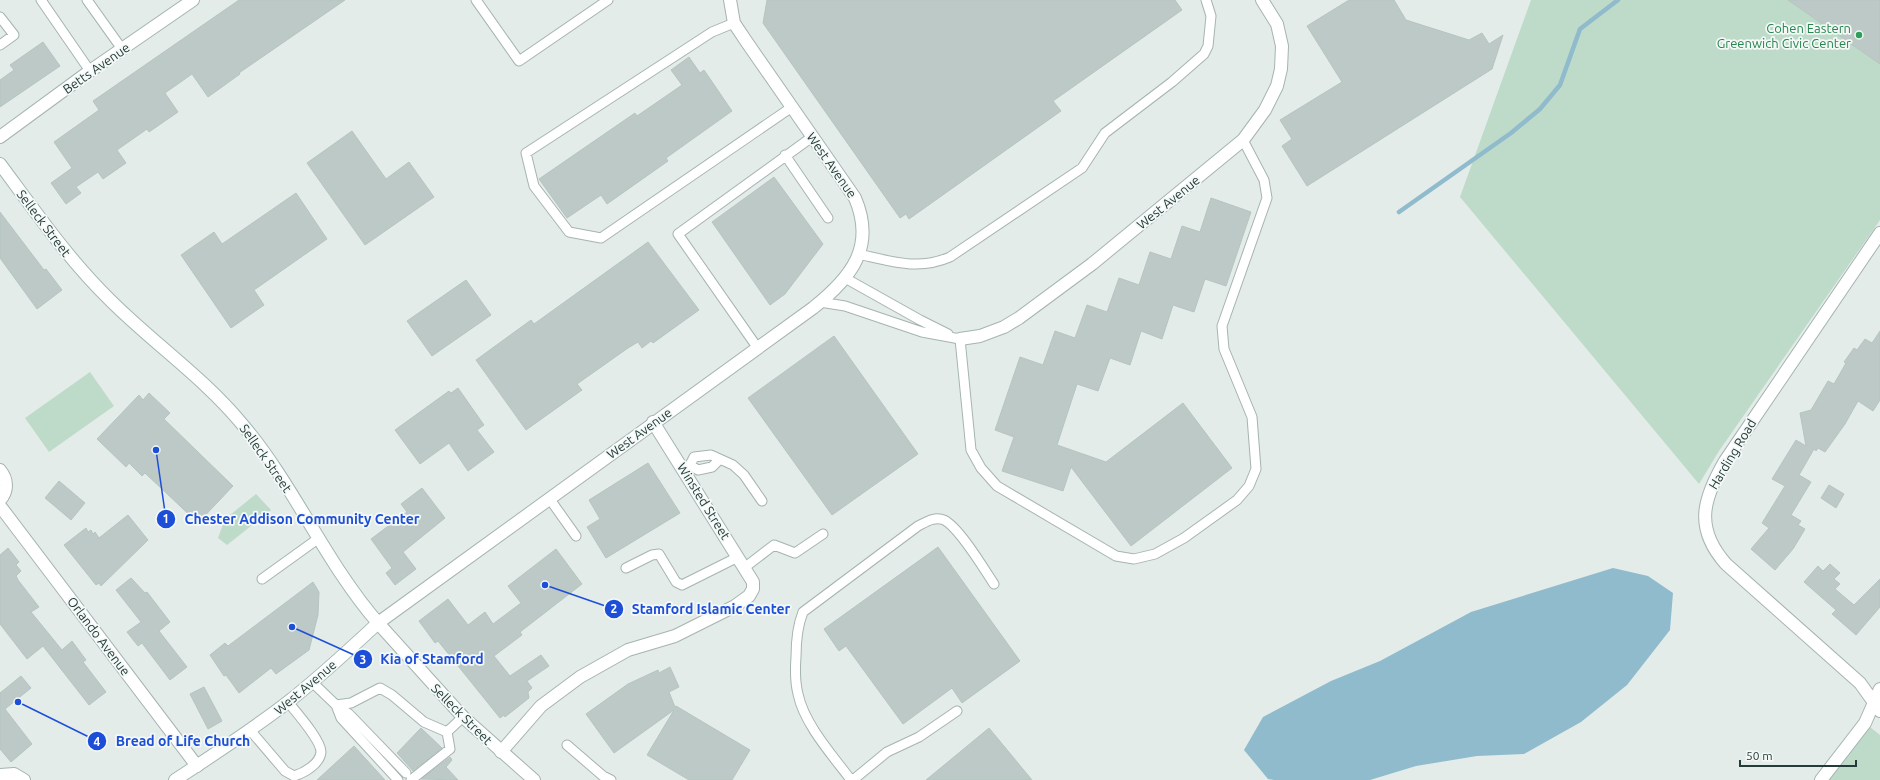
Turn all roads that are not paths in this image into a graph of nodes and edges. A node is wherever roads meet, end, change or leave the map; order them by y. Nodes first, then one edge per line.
1 (41, 0) edge
2 (87, 0) edge
3 (193, 0) edge
4 (476, 0) edge
5 (608, 0) edge
6 (730, 0) edge
7 (1206, 0) edge
8 (1262, 0) edge
9 (0, 17) edge
10 (734, 23) junction
11 (0, 45) edge
12 (122, 50) junction
13 (90, 71) junction
14 (792, 107) junction
15 (0, 137) edge
16 (812, 138) junction
17 (1243, 140) junction
18 (785, 155) junction
19 (0, 164) edge
20 (828, 218) dead end
21 (1880, 233) edge
22 (858, 254) junction
23 (844, 278) junction
24 (820, 302) junction
25 (960, 340) junction
26 (757, 347) junction
27 (653, 422) junction
28 (687, 467) junction
29 (0, 470) edge
30 (549, 498) junction
31 (0, 500) edge
32 (762, 501) dead end
33 (0, 506) edge
34 (822, 534) dead end
35 (576, 536) dead end
36 (319, 538) junction
37 (738, 557) junction
38 (626, 568) dead end
39 (744, 568) junction
40 (262, 579) dead end
41 (994, 584) dead end
42 (378, 623) junction
43 (312, 682) junction
44 (1880, 689) edge
45 (288, 702) junction
46 (336, 705) junction
47 (1877, 707) edge
48 (957, 711) dead end
49 (463, 717) junction
50 (250, 730) junction
51 (447, 732) junction
52 (567, 745) dead end
53 (501, 752) junction
54 (197, 766) junction
55 (0, 775) edge
56 (408, 777) edge
57 (24, 780) edge
58 (175, 780) edge
59 (398, 780) edge
60 (534, 780) edge
61 (611, 780) edge
62 (852, 780) edge
63 (1821, 780) edge

1 - 13 lane
2 - 12 lane
3 - 12 street, Betts Avenue
4 - 5 lane
6 - 10 street, West Avenue
7 - 22 lane
8 - 17 street, West Avenue
9 - 11 lane
10 - 14 street, West Avenue
10 - 14 lane
12 - 13 street, Betts Avenue
13 - 15 street, Betts Avenue
14 - 16 street, West Avenue
16 - 18 lane
16 - 22 street, West Avenue
17 - 25 street, West Avenue
17 - 25 lane
18 - 20 lane
18 - 26 lane
19 - 36 street, Selleck Street
21 - 47 street, Harding Road
22 - 23 street, West Avenue
23 - 24 street, West Avenue
23 - 25 lane
24 - 25 lane
24 - 26 street, West Avenue
26 - 27 street, West Avenue
27 - 28 street, Winsted Street
27 - 30 street, West Avenue
28 - 32 lane
28 - 37 street, Winsted Street
29 - 31 street
30 - 35 lane
30 - 42 street, West Avenue
33 - 54 street, Orlando Avenue
34 - 39 lane
36 - 40 lane
36 - 42 street, Selleck Street
37 - 38 lane
37 - 39 street, Winsted Street
39 - 53 street, Winsted Street
41 - 62 lane
42 - 43 street, West Avenue
42 - 49 street, Selleck Street
43 - 45 street, West Avenue
43 - 46 lane
44 - 47 street
45 - 50 street, West Avenue
45 - 50 lane
46 - 51 lane
46 - 56 lane
46 - 59 lane
47 - 63 street
48 - 62 lane
49 - 51 lane
49 - 53 street, Selleck Street
50 - 54 street, West Avenue
51 - 56 lane
52 - 61 lane
53 - 60 street, Selleck Street
54 - 58 street, West Avenue
55 - 57 street

